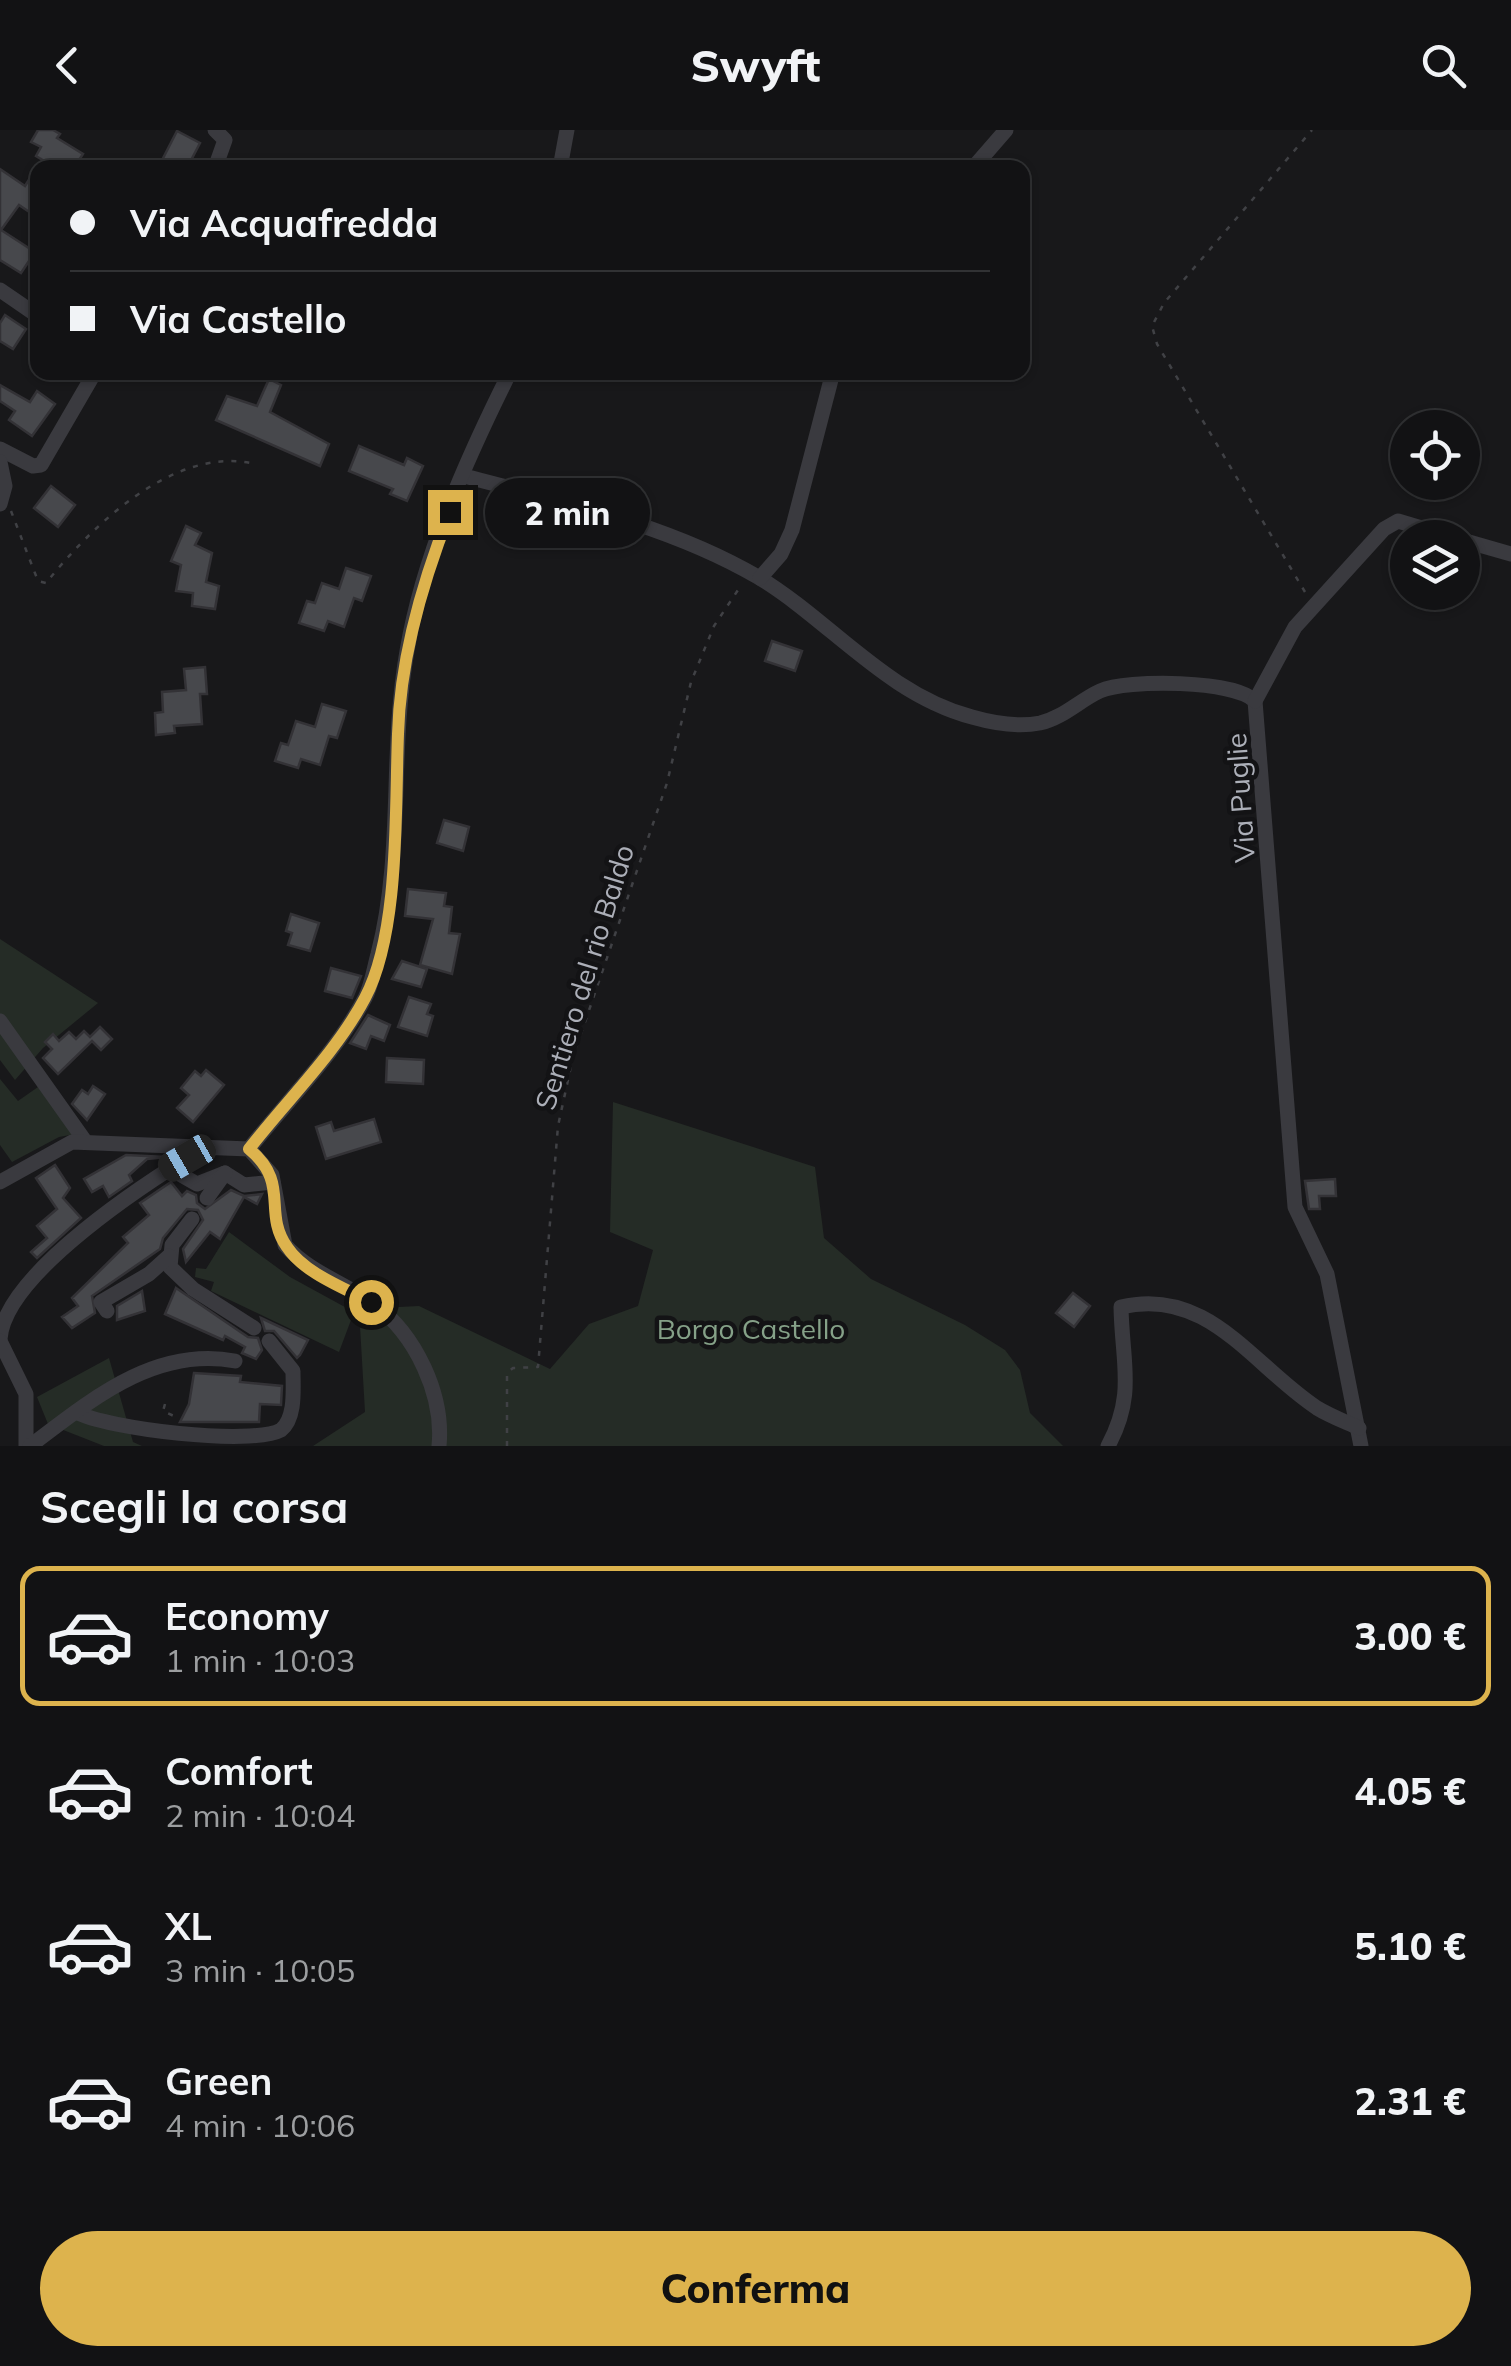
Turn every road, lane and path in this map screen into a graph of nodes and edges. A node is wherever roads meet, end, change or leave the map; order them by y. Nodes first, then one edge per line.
1 (215, 130) edge
2 (567, 130) edge
3 (1006, 130) edge
4 (1312, 130) edge
5 (218, 160) edge
6 (561, 160) edge
7 (980, 160) edge
8 (0, 290) edge
9 (30, 311) edge
10 (90, 380) edge
11 (506, 380) edge
12 (830, 380) edge
13 (0, 449) edge
14 (0, 462) edge
15 (251, 463) dead end
16 (464, 476) junction
17 (5, 486) junction
18 (0, 504) edge
19 (1390, 526) edge
20 (1480, 545) edge
21 (1511, 554) edge
22 (755, 576) junction
23 (1314, 606) junction
24 (1255, 701) junction
25 (0, 1021) edge
26 (86, 1141) junction
27 (205, 1147) junction
28 (249, 1149) junction
29 (169, 1168) junction
30 (225, 1172) junction
31 (0, 1182) edge
32 (273, 1182) junction
33 (208, 1198) dead end
34 (192, 1219) dead end
35 (168, 1256) junction
36 (107, 1312) dead end
37 (254, 1328) dead end
38 (0, 1340) edge
39 (269, 1341) dead end
40 (235, 1361) dead end
41 (165, 1404) dead end
42 (163, 1411) dead end
43 (76, 1412) junction
44 (1359, 1428) junction
45 (28, 1446) edge
46 (439, 1446) edge
47 (506, 1446) edge
48 (1108, 1446) edge
49 (1362, 1446) edge

1 - 5 street
2 - 6 street
3 - 7 street
4 - 23 path
8 - 9 street
10 - 13 street
11 - 16 street
12 - 22 street
14 - 17 street
15 - 17 path
16 - 22 street, Via Puglie
16 - 28 street
17 - 18 street
19 - 23 street
20 - 21 street
22 - 24 street, Via Puglie
22 - 47 path, Sentiero del rio Baldo
23 - 24 street
24 - 44 street, Via Puglie
25 - 26 street
26 - 27 street
26 - 31 street
27 - 28 street
27 - 29 street
28 - 32 street
29 - 30 street
29 - 38 street
30 - 32 street
30 - 33 street
32 - 46 street
34 - 35 street
35 - 36 street
35 - 37 street
38 - 45 street
39 - 43 street
40 - 43 street
41 - 42 path
43 - 45 street
44 - 48 street
44 - 49 street, Via Puglie

